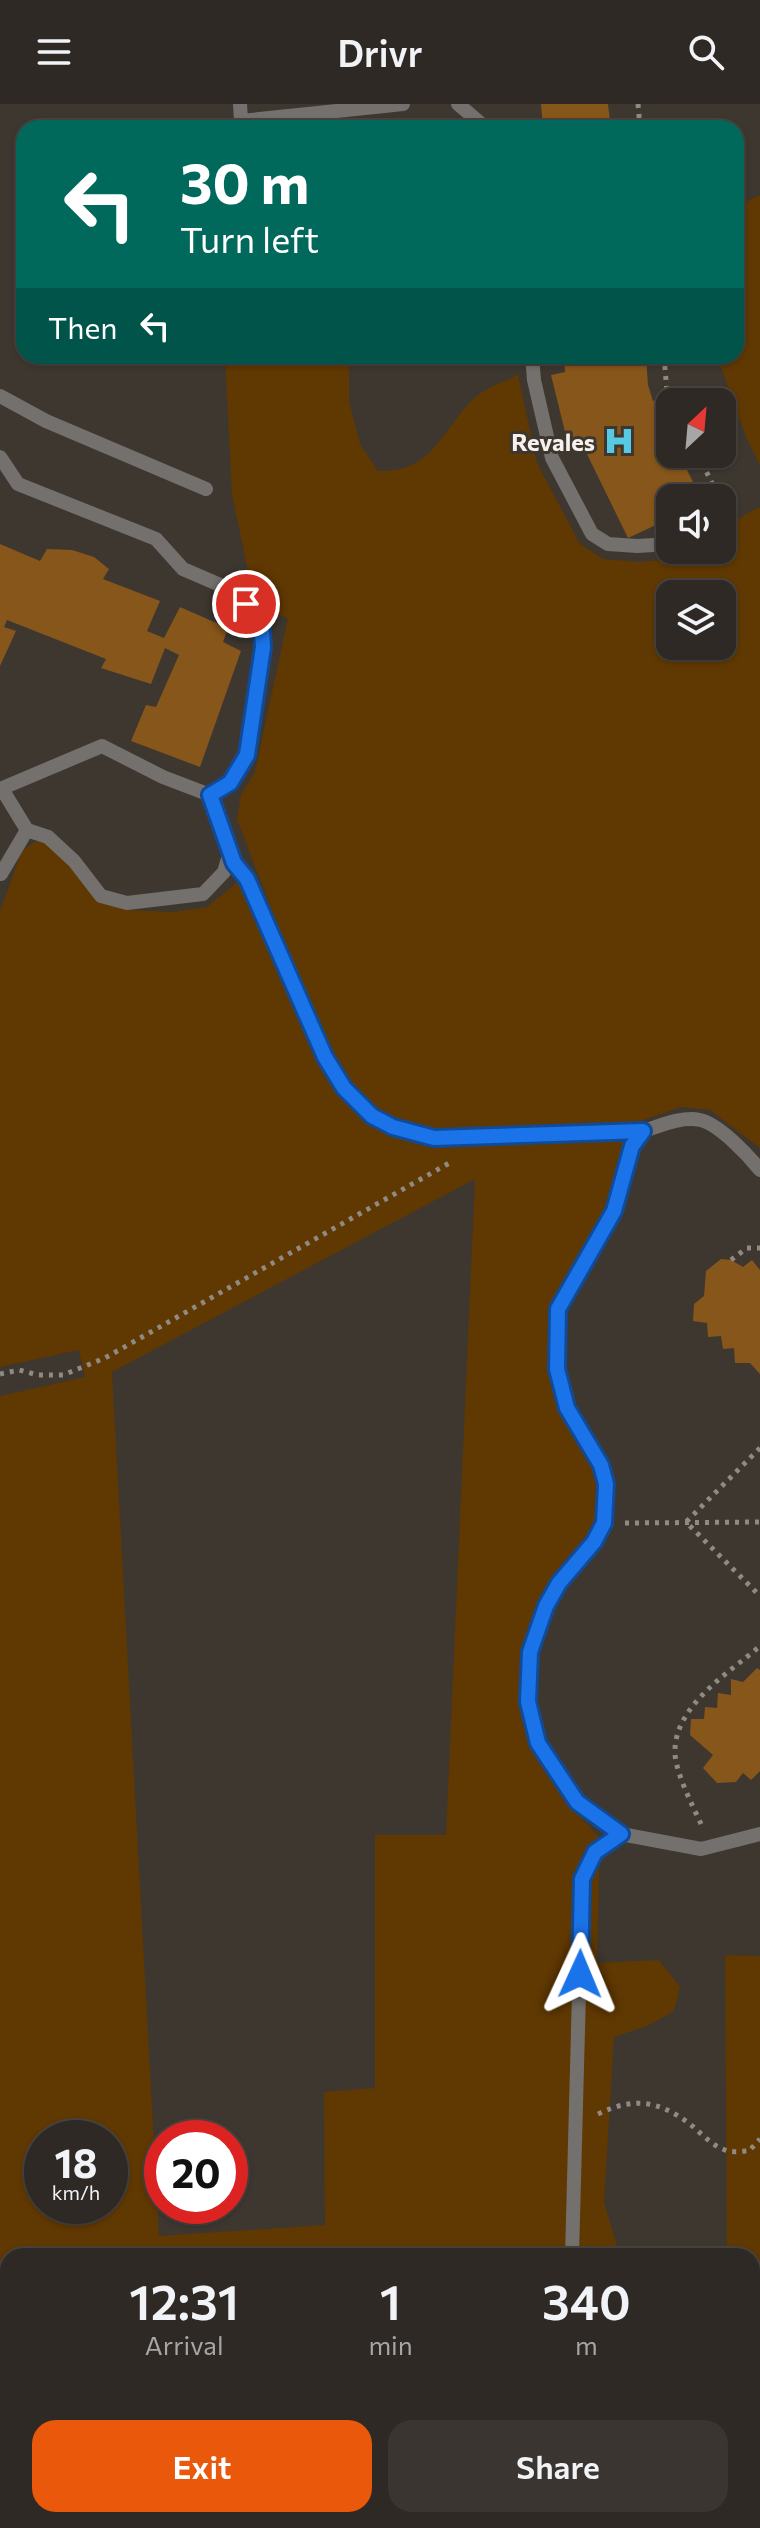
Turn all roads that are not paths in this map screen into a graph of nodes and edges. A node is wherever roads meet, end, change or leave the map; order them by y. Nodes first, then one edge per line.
1 (403, 104) edge
2 (458, 104) edge
3 (251, 120) edge
4 (477, 120) edge
5 (533, 364) edge
6 (0, 396) edge
7 (0, 457) edge
8 (206, 489) dead end
9 (656, 545) edge
10 (1, 789) edge
11 (210, 795) junction
12 (27, 830) junction
13 (230, 852) junction
14 (0, 875) edge
15 (643, 1131) junction
16 (760, 1170) edge
17 (621, 1834) junction
18 (760, 1834) edge
19 (572, 2248) edge

1 - 3 lane
2 - 4 lane
5 - 9 lane
6 - 8 lane
7 - 11 lane
10 - 11 lane
10 - 12 lane
11 - 13 lane
12 - 13 lane
12 - 14 lane
13 - 15 lane
15 - 16 lane
15 - 17 lane
17 - 18 lane
17 - 19 lane

